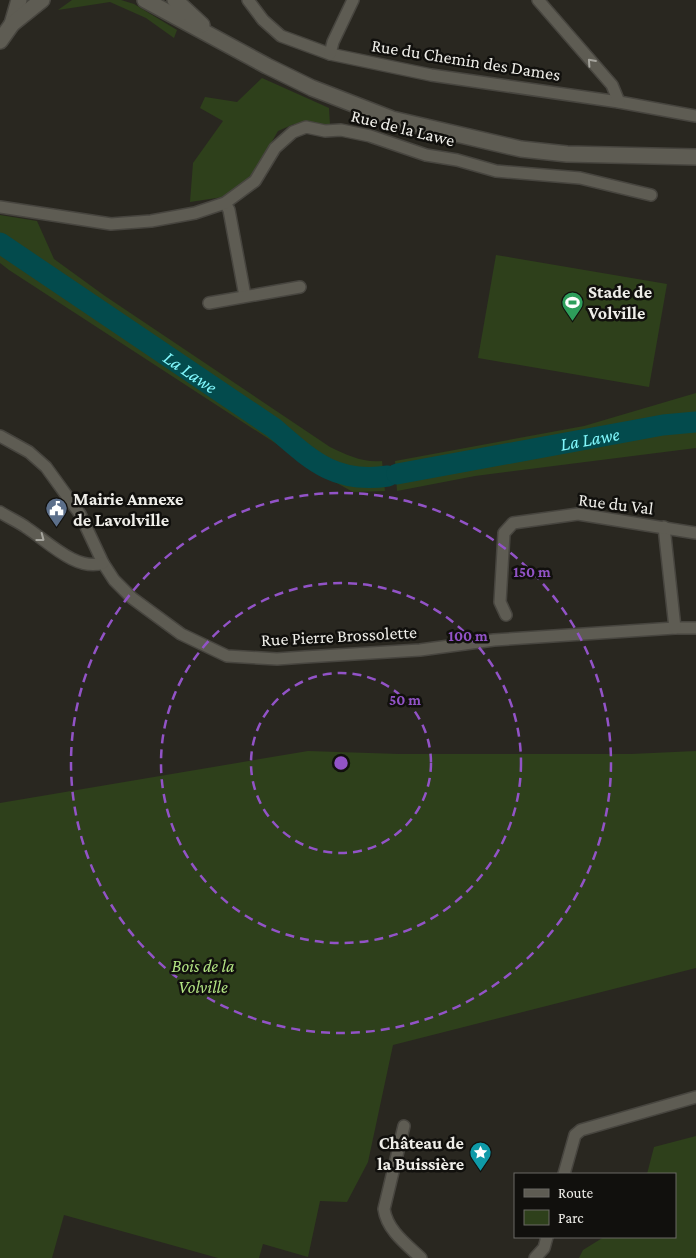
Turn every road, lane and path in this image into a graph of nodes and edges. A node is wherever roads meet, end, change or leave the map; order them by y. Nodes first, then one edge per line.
1 (19, 0) edge
2 (42, 0) edge
3 (145, 0) edge
4 (175, 0) edge
5 (248, 0) edge
6 (354, 0) edge
7 (538, 0) edge
8 (12, 24) junction
9 (214, 36) junction
10 (0, 41) edge
11 (330, 54) junction
12 (619, 102) junction
13 (696, 116) edge
14 (696, 158) edge
15 (651, 195) dead end
16 (225, 203) junction
17 (0, 207) edge
18 (300, 287) dead end
19 (245, 296) junction
20 (209, 303) dead end
21 (0, 436) edge
22 (0, 512) edge
23 (664, 527) junction
24 (694, 532) edge
25 (103, 563) junction
26 (506, 615) dead end
27 (675, 628) junction
28 (696, 628) edge
29 (696, 1097) edge
30 (404, 1126) dead end
31 (564, 1173) edge
32 (547, 1238) edge
33 (421, 1258) edge
34 (535, 1258) edge

1 - 8 main road
2 - 8 main road
3 - 9 main road
4 - 9 main road
5 - 11 street, Rue du Chemin des Dames
6 - 11 street
12 -> 7 street
8 - 10 main road
9 - 14 main road
11 - 12 street, Rue du Chemin des Dames
12 - 13 street, Rue du Chemin des Dames
15 - 16 street, Rue de la Lawe
16 - 17 street, Rue de la Lawe
16 - 19 street
18 - 19 street
19 - 20 street
21 - 25 street, Rue Pierre Brossolette
22 -> 25 street
23 - 24 street, Rue du Val
23 - 26 street, Rue du Val
23 - 27 street
25 - 27 street, Rue Pierre Brossolette
27 - 28 street, Rue Pierre Brossolette
29 - 31 street
30 - 33 street
32 - 34 street

